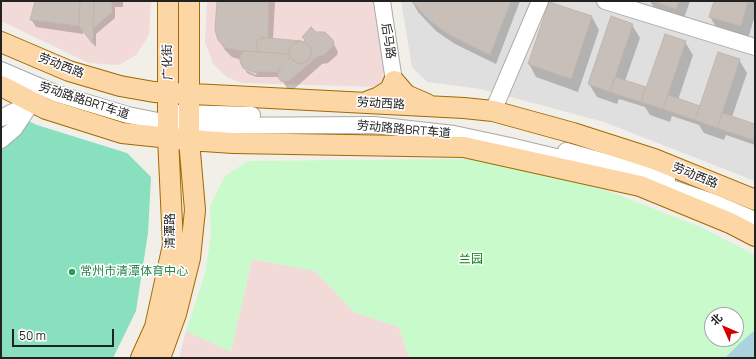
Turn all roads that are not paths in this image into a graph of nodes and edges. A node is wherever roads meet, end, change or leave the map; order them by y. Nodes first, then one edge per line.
1 (168, 1) edge
2 (189, 1) edge
3 (382, 1) edge
4 (540, 1) edge
5 (606, 1) edge
6 (1, 42) edge
7 (755, 47) edge
8 (1, 61) edge
9 (1, 70) edge
10 (394, 81) junction
11 (1, 86) edge
12 (32, 102) junction
13 (430, 106) junction
14 (363, 110) junction
15 (493, 111) junction
16 (168, 117) junction
17 (1, 118) edge
18 (190, 119) junction
19 (1, 140) edge
20 (755, 200) edge
21 (755, 210) edge
22 (755, 220) edge
23 (755, 236) edge
24 (142, 358) edge
25 (160, 358) edge

1 - 16 main road, 广化街
2 - 18 main road, 广化街
3 - 10 street, 后马路
4 - 15 street
5 - 7 street
6 - 16 main road, 劳动西路
8 - 16 street
9 - 16 street, 劳动路路BRT车道
10 - 13 main road
10 - 14 main road
11 - 12 main road, 劳动西路
12 - 16 main road, 劳动西路
12 - 17 street
12 - 19 street
13 - 14 main road, 劳动西路
13 - 15 main road, 劳动西路
14 - 18 main road, 劳动西路
14 - 21 street
15 - 20 main road, 劳动西路
16 - 18 main road, 劳动西路
16 - 18 main road, 劳动西路
16 - 24 main road, 清潭路
18 - 22 street, 劳动路路BRT车道
18 - 23 main road, 劳动西路
18 - 25 main road, 清潭路

